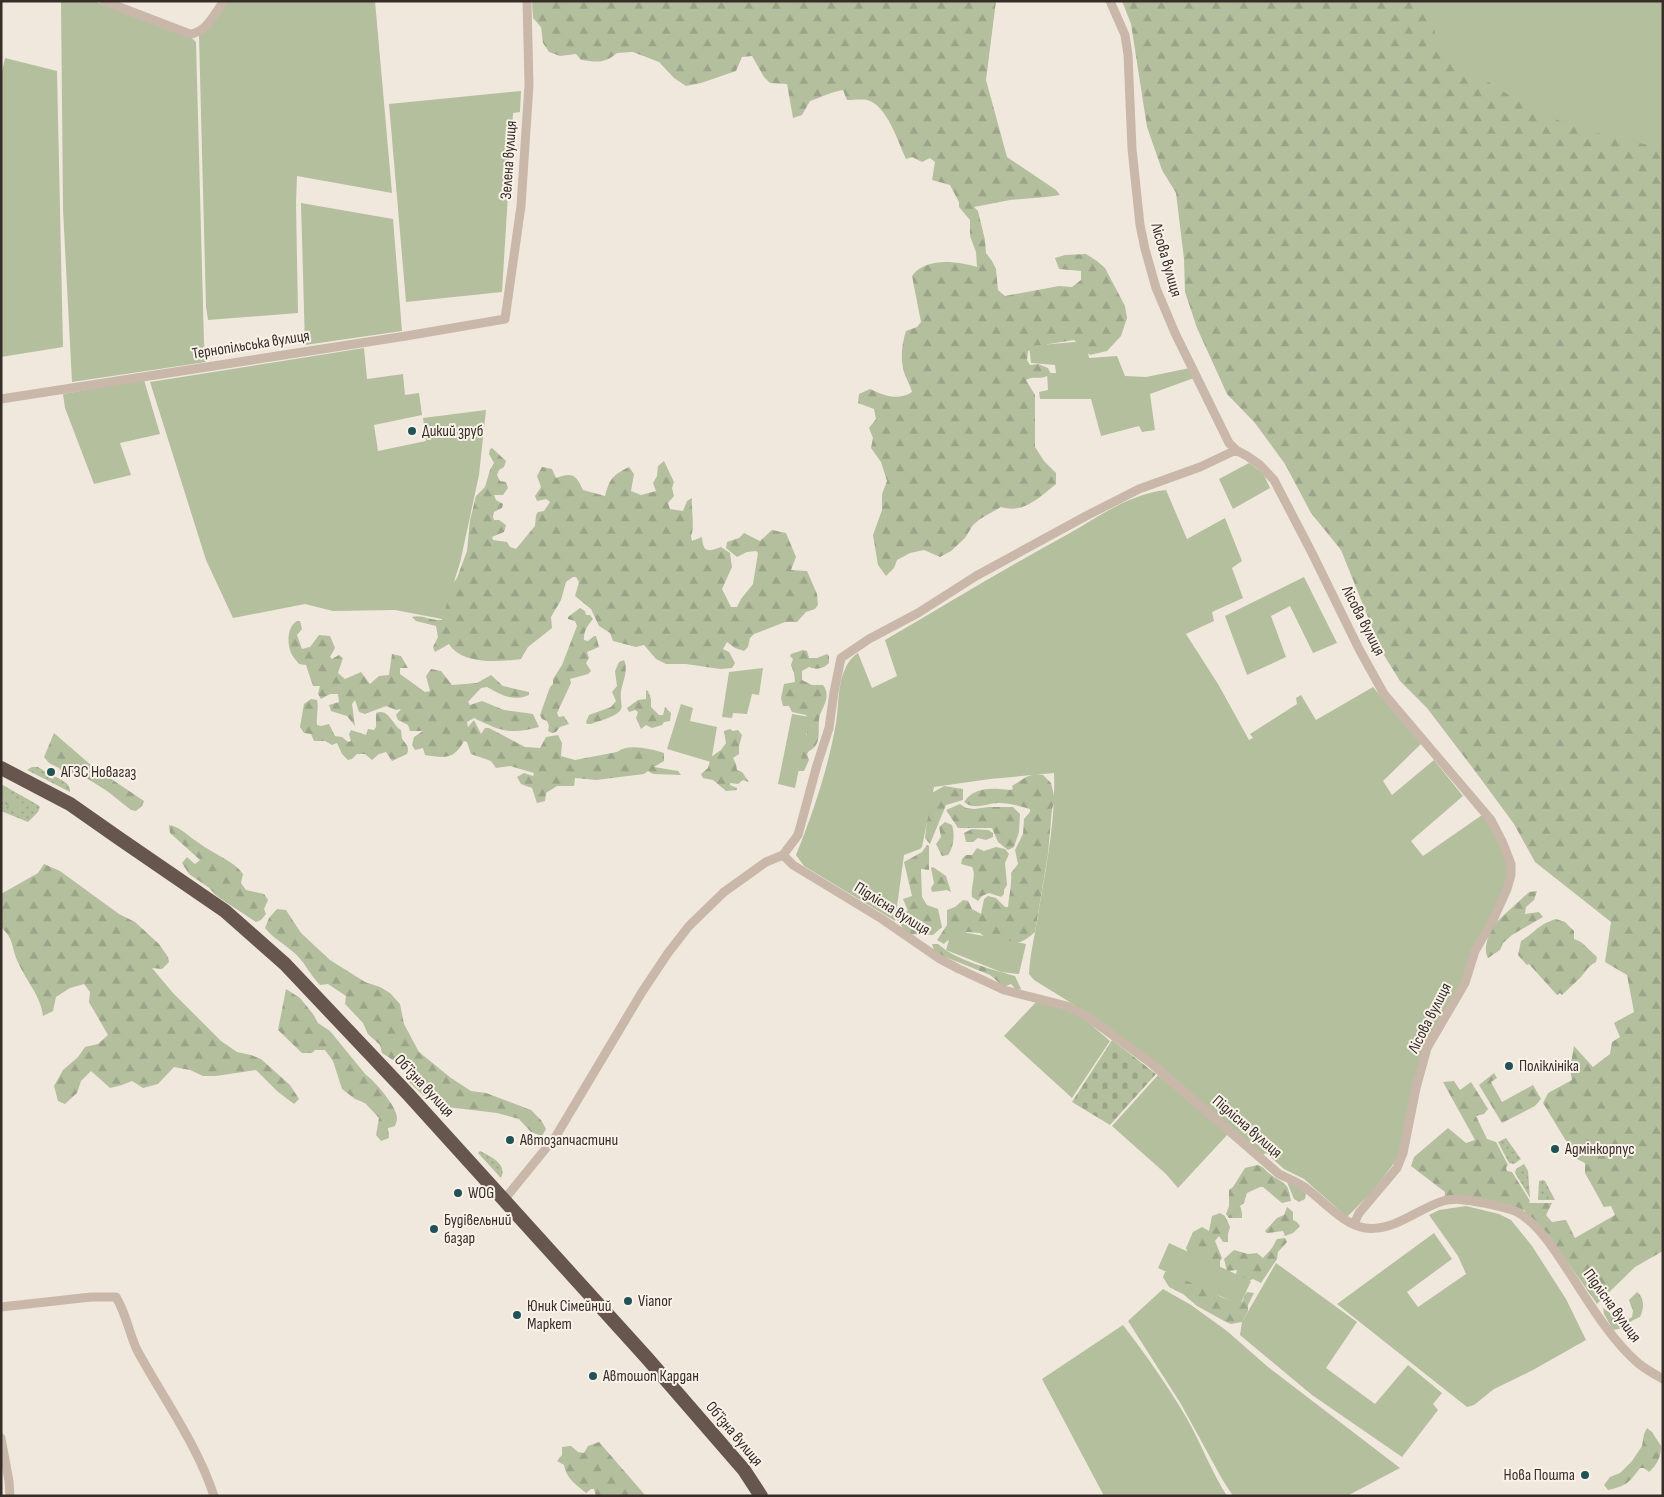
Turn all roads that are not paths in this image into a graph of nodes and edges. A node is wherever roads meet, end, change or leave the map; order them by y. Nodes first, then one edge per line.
1 (104, 1) edge
2 (224, 1) edge
3 (527, 1) edge
4 (1110, 1) edge
5 (505, 319) joint
6 (1, 399) edge
7 (1236, 450) junction
8 (1, 768) edge
9 (783, 855) junction
10 (503, 1201) junction
11 (1354, 1224) junction
12 (1, 1307) edge
13 (1663, 1380) edge
14 (1, 1438) edge
15 (10, 1496) edge
16 (214, 1496) edge
17 (762, 1496) edge

1 - 2 street
3 - 5 street, Зелена вулиця
4 - 7 street, Лісова вулиця
5 - 6 street, Тернопільська вулиця
7 - 9 street
7 - 11 street, Лісова вулиця
8 - 10 highway, Обʼїзна вулиця
9 - 10 street
9 - 11 street, Підлісна вулиця
10 - 17 highway, Обʼїзна вулиця
11 - 13 street, Підлісна вулиця
12 - 16 street
14 - 15 street

